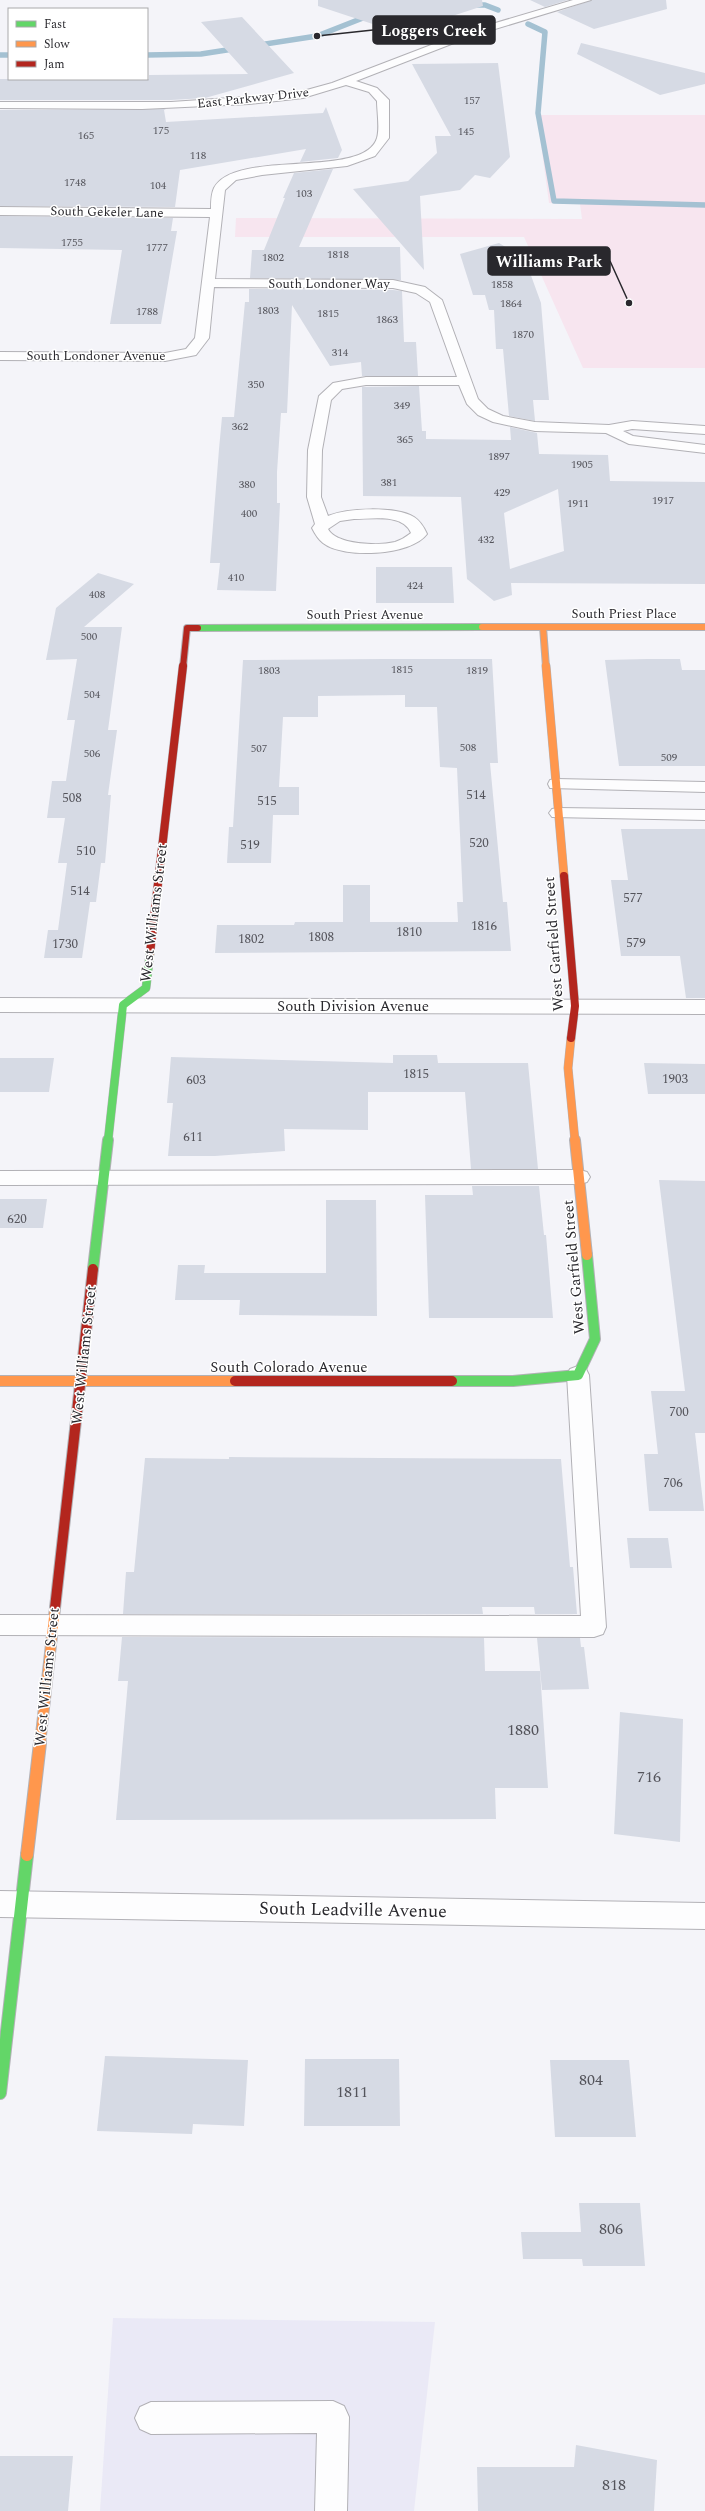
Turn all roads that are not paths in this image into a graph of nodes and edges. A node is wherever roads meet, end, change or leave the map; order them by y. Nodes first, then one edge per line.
1 (586, 0) edge
2 (349, 82) junction
3 (0, 105) edge
4 (0, 210) edge
5 (215, 213) junction
6 (207, 283) junction
7 (0, 356) edge
8 (465, 381) junction
9 (609, 429) junction
10 (705, 430) edge
11 (705, 449) edge
12 (322, 525) junction
13 (543, 627) junction
14 (705, 627) edge
15 (187, 628) joint
16 (556, 784) junction
17 (705, 788) edge
18 (558, 813) junction
19 (705, 815) edge
20 (0, 1005) edge
21 (123, 1005) junction
22 (574, 1006) junction
23 (705, 1006) edge
24 (580, 1177) junction
25 (0, 1178) edge
26 (104, 1178) junction
27 (578, 1375) junction
28 (0, 1381) edge
29 (81, 1381) junction
30 (0, 1625) edge
31 (53, 1625) junction
32 (11, 1904) edge
33 (705, 1916) edge
34 (0, 2093) edge
35 (151, 2418) dead end
36 (331, 2511) edge

1 - 2 street, East Parkway Drive
2 - 3 street, East Parkway Drive
2 - 5 street
4 - 5 street, South Gekeler Lane
5 - 6 street
6 - 7 street, South Londoner Avenue
6 - 8 street, South Londoner Way
8 - 9 street, South Londoner Way
8 - 12 street
9 - 10 street, South Londoner Way
9 - 11 street, South Londoner Way
12 - 12 street
13 - 14 street, South Priest Place
13 - 15 street, South Priest Avenue
13 - 16 street, West Garfield Street
15 - 21 street, West Williams Street
16 - 17 lane
16 - 18 street, West Garfield Street
18 - 19 lane
18 - 22 street, West Garfield Street
20 - 21 street, South Division Avenue
21 - 22 street, South Division Avenue
21 - 26 street, West Williams Street
22 - 23 street, South Division Avenue
22 - 24 street, West Garfield Street
24 - 26 lane
24 - 27 street, West Garfield Street
25 - 26 lane
26 - 29 street, West Williams Street
27 - 29 street, South Colorado Avenue
27 - 31 lane
28 - 29 street, South Colorado Avenue
29 - 31 street, West Williams Street
30 - 31 lane
31 - 32 street, West Williams Street
32 - 33 street, South Leadville Avenue
32 - 34 street, West Williams Street
35 - 36 lane

